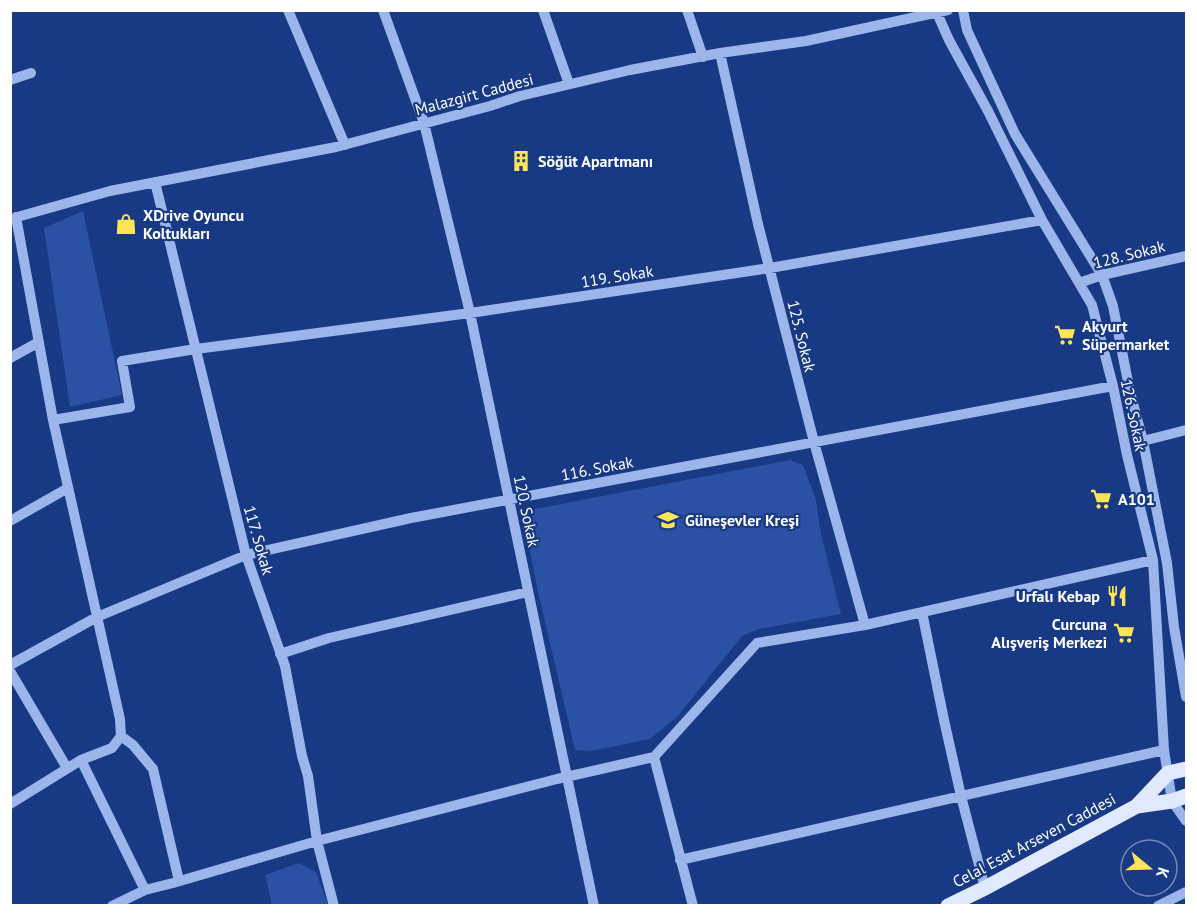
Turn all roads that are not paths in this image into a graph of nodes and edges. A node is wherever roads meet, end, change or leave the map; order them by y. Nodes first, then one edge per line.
1 (288, 10) edge
2 (383, 10) edge
3 (543, 10) edge
4 (687, 10) edge
5 (963, 10) edge
6 (942, 12) edge
7 (720, 53) junction
8 (703, 57) junction
9 (31, 73) dead end
10 (10, 80) edge
11 (569, 84) junction
12 (424, 123) junction
13 (345, 145) junction
14 (155, 183) junction
15 (13, 218) edge
16 (1042, 220) junction
17 (1186, 256) edge
18 (770, 268) junction
19 (1102, 275) junction
20 (1079, 283) junction
21 (470, 313) junction
22 (39, 342) junction
23 (196, 349) junction
24 (10, 358) edge
25 (1113, 387) junction
26 (53, 420) junction
27 (1186, 430) edge
28 (1143, 441) junction
29 (814, 442) junction
30 (68, 488) junction
31 (509, 499) junction
32 (10, 520) edge
33 (246, 555) junction
34 (1153, 560) junction
35 (528, 592) junction
36 (922, 612) junction
37 (97, 617) junction
38 (1186, 623) edge
39 (865, 625) junction
40 (1174, 627) junction
41 (280, 654) junction
42 (10, 665) edge
43 (10, 671) edge
44 (1186, 697) edge
45 (120, 736) junction
46 (1164, 750) junction
47 (654, 758) junction
48 (81, 760) junction
49 (67, 768) junction
50 (1186, 769) edge
51 (1168, 773) junction
52 (566, 777) junction
53 (961, 796) junction
54 (1179, 799) edge
55 (10, 804) edge
56 (1137, 806) junction
57 (1186, 821) edge
58 (317, 841) junction
59 (680, 860) junction
60 (179, 881) junction
61 (985, 888) junction
62 (145, 890) junction
63 (1186, 892) edge
64 (112, 906) edge
65 (334, 906) edge
66 (594, 906) edge
67 (693, 906) edge
68 (948, 906) edge
69 (1158, 906) edge

1 - 13 street
2 - 12 street, 120. Sokak
3 - 11 street
4 - 8 street
5 - 19 street, 126. Sokak
6 - 7 street, Malazgirt Caddesi
6 - 16 street, 126. Sokak
7 - 8 street, Malazgirt Caddesi
7 - 18 street, 125. Sokak
8 - 11 street, Malazgirt Caddesi
9 - 10 street
11 - 12 street, Malazgirt Caddesi
12 - 13 street, Malazgirt Caddesi
12 - 21 street, 120. Sokak
13 - 14 street, Malazgirt Caddesi
14 - 15 street, Malazgirt Caddesi
14 - 23 street, 117. Sokak
15 - 22 street
16 - 18 street, 119. Sokak
16 - 20 street, 126. Sokak
17 - 19 street, 128. Sokak
18 - 21 street, 119. Sokak
18 - 29 street, 125. Sokak
19 - 20 street, 128. Sokak
19 - 28 street, 126. Sokak
20 - 25 street, 126. Sokak
21 - 23 street, 119. Sokak
21 - 31 street, 120. Sokak
22 - 24 street
22 - 26 street
23 - 26 street, 119. Sokak
23 - 33 street, 117. Sokak
25 - 29 street, 116. Sokak
25 - 34 street, 126. Sokak
26 - 30 street
27 - 28 street
28 - 40 street, 126. Sokak
29 - 31 street, 116. Sokak
29 - 39 street, 125. Sokak
30 - 32 street
30 - 37 street
31 - 33 street, 116. Sokak
31 - 35 street, 120. Sokak
33 - 37 street, 116. Sokak
33 - 41 street, 117. Sokak
34 - 36 street
34 - 46 street, 126. Sokak
35 - 41 street
35 - 52 street, 120. Sokak
36 - 39 street
36 - 53 street
37 - 42 street, 116. Sokak
37 - 45 street
38 - 40 street
39 - 47 street
40 - 44 street, 126. Sokak
41 - 58 street, 117. Sokak
43 - 49 street
45 - 48 street
45 - 60 street
46 - 51 street, 126. Sokak
46 - 53 street
47 - 52 street
47 - 59 street
48 - 49 street
48 - 62 street
49 - 55 street
50 - 51 main road
51 - 54 street, 126. Sokak
51 - 56 main road
52 - 58 street
52 - 66 street, 120. Sokak
53 - 59 street
53 - 61 street
54 - 56 main road
54 - 57 street, 126. Sokak
56 - 61 main road, Celal Esat Arseven Caddesi
58 - 60 street
58 - 65 street, 117. Sokak
59 - 67 street
60 - 62 street
61 - 68 main road, Celal Esat Arseven Caddesi
62 - 64 street
63 - 69 street

